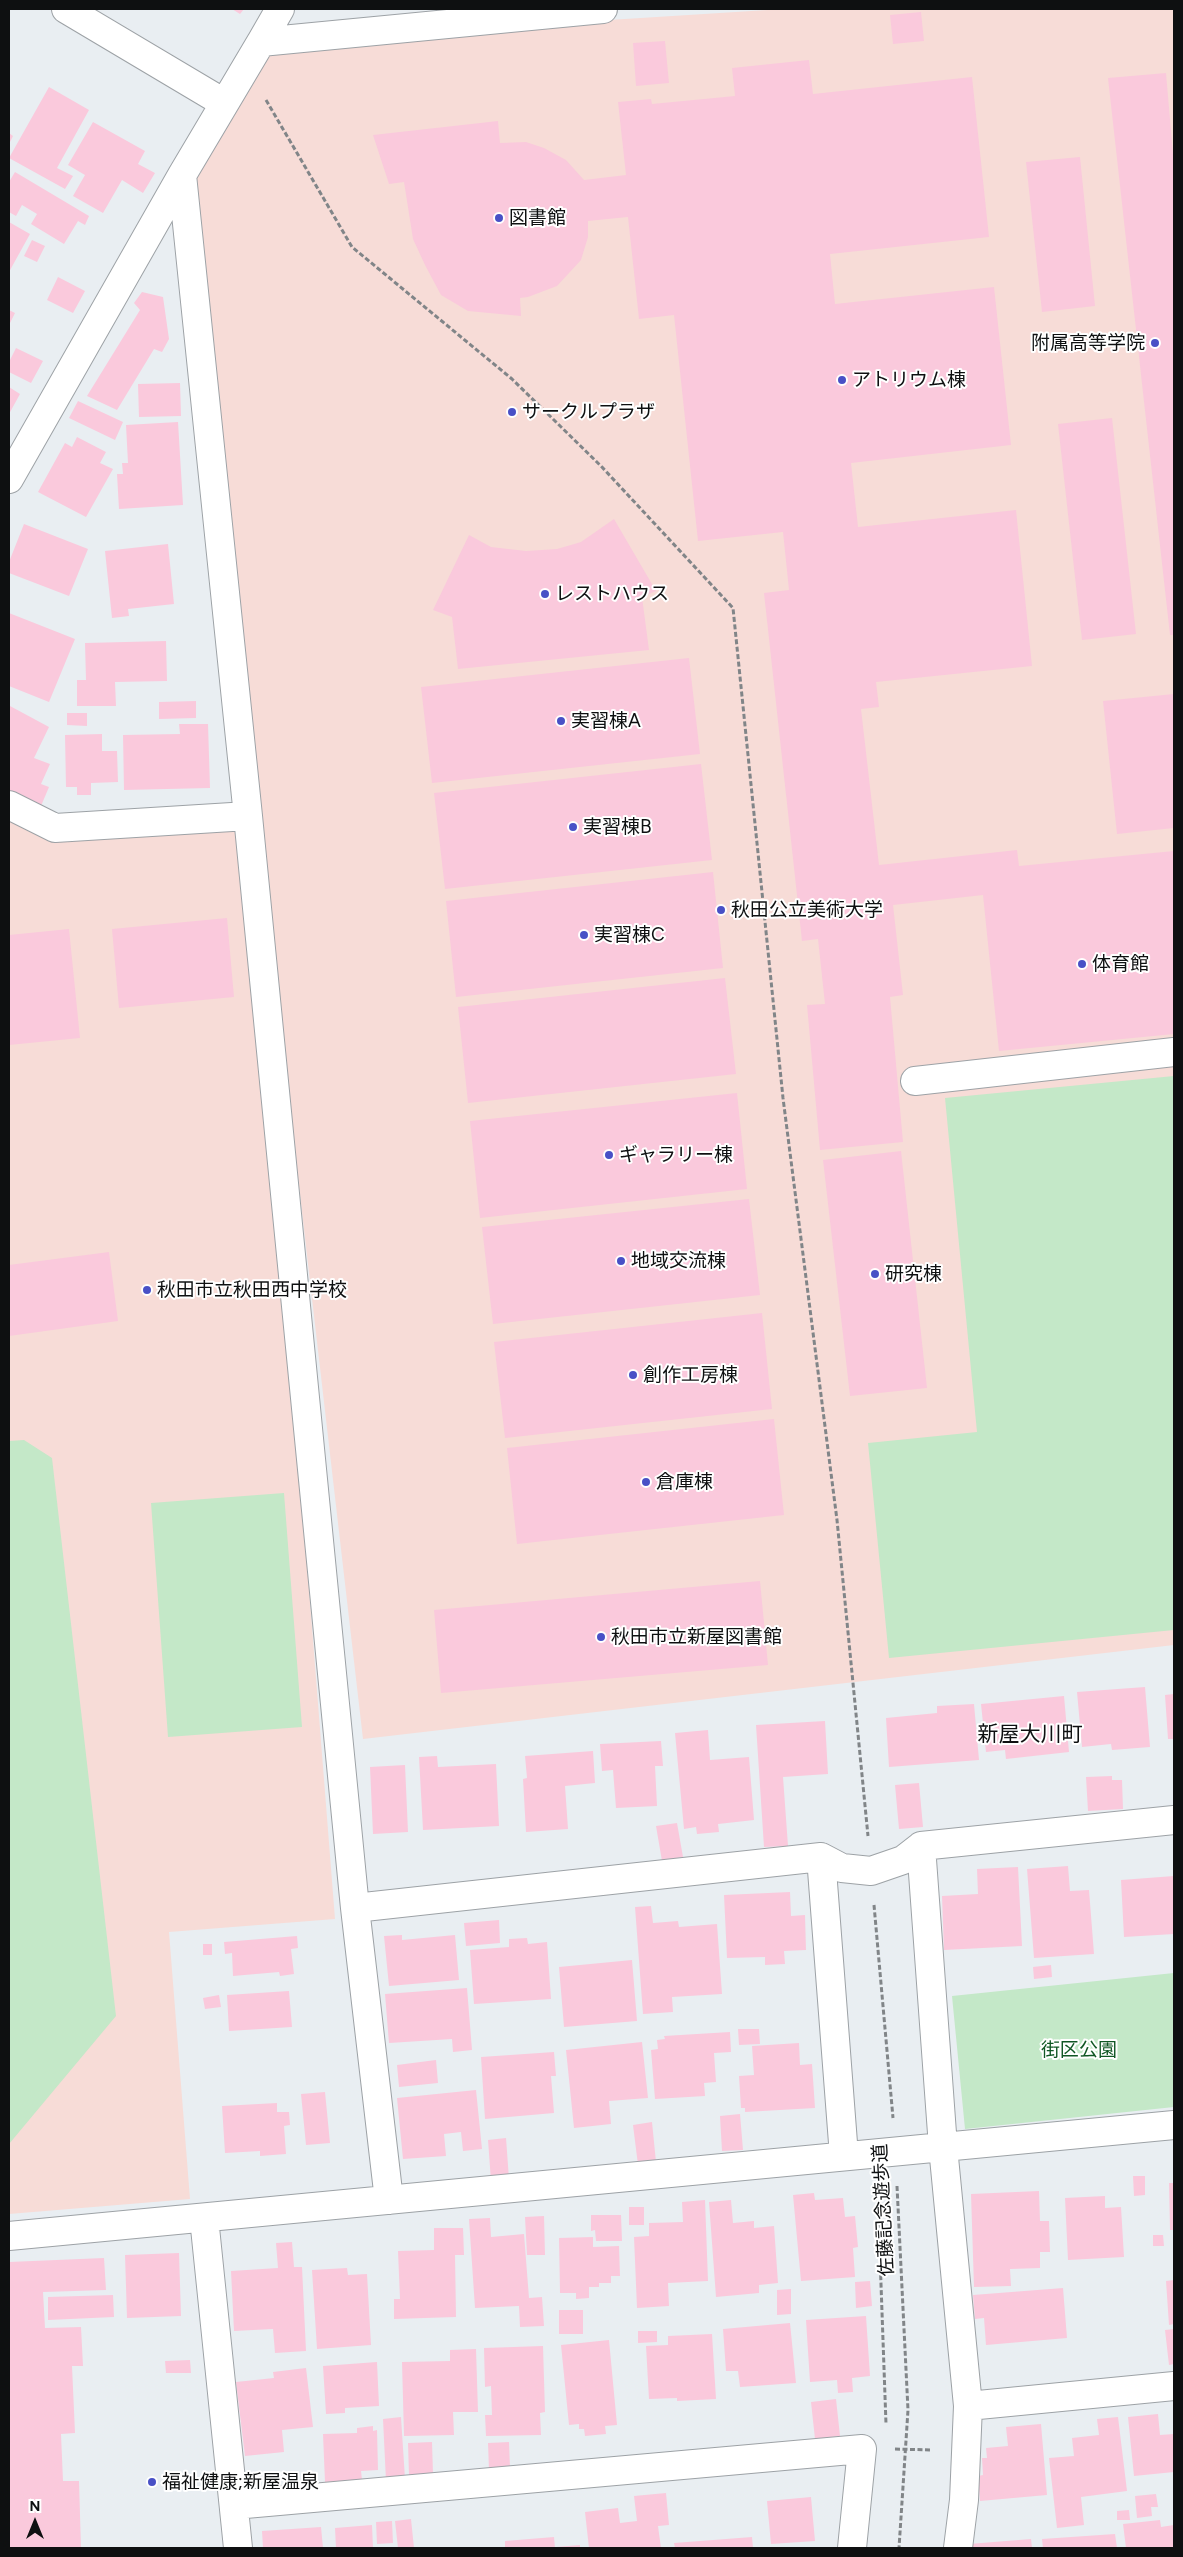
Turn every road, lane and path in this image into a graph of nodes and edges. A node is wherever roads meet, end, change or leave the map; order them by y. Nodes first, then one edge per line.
1 (66, 9) edge
2 (280, 9) edge
3 (603, 9) edge
4 (261, 42) junction
5 (240, 73) junction
6 (224, 102) junction
7 (182, 175) junction
8 (9, 479) edge
9 (9, 806) edge
10 (248, 816) junction
11 (1174, 1052) edge
12 (915, 1080) dead end
13 (1174, 1820) edge
14 (921, 1846) junction
15 (821, 1858) junction
16 (871, 1871) junction
17 (355, 1908) junction
18 (1174, 2124) edge
19 (943, 2147) junction
20 (895, 2151) junction
21 (844, 2156) junction
22 (389, 2200) junction
23 (204, 2218) junction
24 (9, 2236) edge
25 (1174, 2386) edge
26 (968, 2406) junction
27 (874, 2449) junction
28 (906, 2449) junction
29 (966, 2451) junction
30 (234, 2506) junction
31 (238, 2548) edge
32 (852, 2548) edge
33 (899, 2548) edge
34 (958, 2548) edge

1 - 6 street
2 - 4 street
3 - 4 street
4 - 5 street
5 - 6 street
5 - 16 path, 佐藤記念遊歩道
6 - 7 street
7 - 8 street
7 - 10 street
9 - 10 street
10 - 17 street
11 - 12 street
13 - 14 street
14 - 16 street
14 - 19 street
15 - 16 street
15 - 17 street
15 - 21 street
16 - 20 path, 佐藤記念遊歩道
17 - 22 street
18 - 19 street
19 - 20 street
19 - 26 street
20 - 21 street
20 - 27 path
20 - 28 path, 佐藤記念遊歩道
21 - 22 street
22 - 23 street
23 - 24 street
23 - 30 street
25 - 26 street
26 - 29 street
27 - 28 path
27 - 30 street
27 - 32 street
28 - 29 path
28 - 33 path, 佐藤記念遊歩道
29 - 34 street
30 - 31 street

